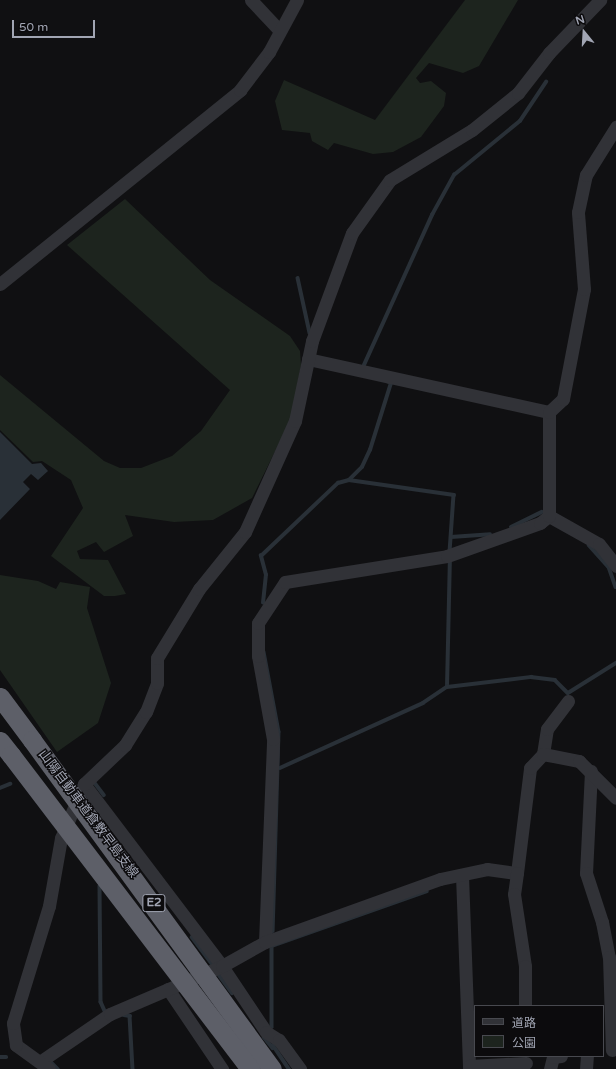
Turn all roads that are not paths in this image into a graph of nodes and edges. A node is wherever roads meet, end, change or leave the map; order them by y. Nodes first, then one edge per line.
1 (251, 0) edge
2 (297, 0) edge
3 (600, 0) edge
4 (280, 31) junction
5 (616, 127) edge
6 (0, 284) edge
7 (308, 359) junction
8 (549, 412) junction
9 (549, 516) junction
10 (616, 566) edge
11 (0, 697) edge
12 (568, 700) dead end
13 (5, 748) edge
14 (543, 754) junction
15 (591, 771) junction
16 (84, 784) junction
17 (616, 798) edge
18 (517, 873) junction
19 (462, 875) junction
20 (611, 938) edge
21 (265, 942) junction
22 (222, 966) junction
23 (168, 990) junction
24 (526, 1005) edge
25 (610, 1050) edge
26 (553, 1057) edge
27 (587, 1057) edge
28 (526, 1063) edge
29 (45, 1065) edge
30 (469, 1067) edge
31 (222, 1069) edge
32 (250, 1069) edge
33 (272, 1069) edge
34 (300, 1069) edge
35 (550, 1069) edge
36 (586, 1069) edge

1 - 4 street
2 - 4 street
3 - 7 street
4 - 6 street
5 - 8 street
7 - 8 street
7 - 16 street
8 - 9 street
9 - 10 street
9 - 21 street
11 - 33 highway, 山陽自動車道倉敷早島支線 / E2, bridge
12 - 14 street
13 - 32 highway, 山陽自動車道倉敷早島支線 / E2, bridge
14 - 15 street
14 - 18 street
15 - 17 street
15 - 20 street
16 - 22 street
16 - 29 street
18 - 19 street
18 - 24 street
19 - 21 street
19 - 30 street
20 - 25 street
21 - 22 street
22 - 23 street
22 - 34 street
23 - 29 street
23 - 31 street
26 - 35 street
27 - 36 street
28 - 30 street

